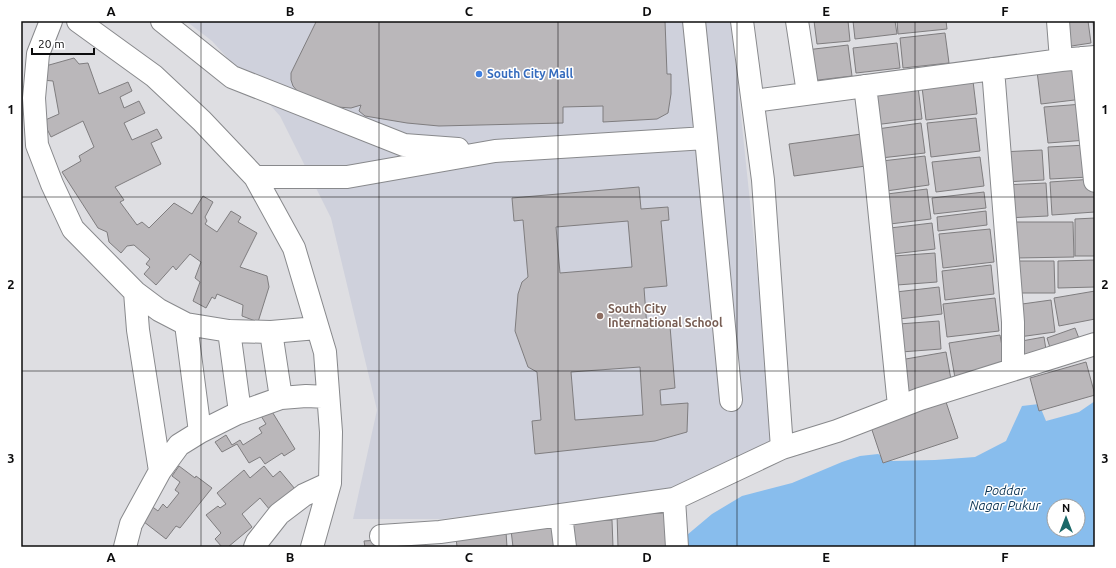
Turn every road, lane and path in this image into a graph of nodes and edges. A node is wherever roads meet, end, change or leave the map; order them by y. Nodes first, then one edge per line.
1 (51, 21) edge
2 (78, 21) edge
3 (162, 21) edge
4 (694, 21) edge
5 (742, 21) edge
6 (797, 21) edge
7 (1058, 21) edge
8 (30, 52) edge
9 (1079, 58) edge
10 (993, 69) junction
11 (865, 86) junction
12 (808, 94) junction
13 (28, 96) edge
14 (753, 101) junction
15 (706, 138) junction
16 (29, 143) edge
17 (495, 151) junction
18 (255, 177) junction
19 (1095, 181) edge
20 (135, 292) junction
21 (186, 324) junction
22 (317, 328) junction
23 (229, 331) junction
24 (271, 332) junction
25 (1095, 344) edge
26 (1013, 369) junction
27 (328, 397) junction
28 (280, 398) junction
29 (730, 400) dead end
30 (899, 406) junction
31 (240, 412) junction
32 (200, 432) junction
33 (782, 448) junction
34 (160, 471) junction
35 (330, 483) junction
36 (674, 499) junction
37 (561, 515) junction
38 (381, 536) dead end
39 (454, 539) edge
40 (125, 547) edge
41 (255, 547) edge
42 (312, 547) edge
43 (565, 547) edge
44 (677, 547) edge

1 - 8 street
2 - 18 street
3 - 17 street
4 - 15 street
5 - 14 street
6 - 12 street
7 - 9 street
8 - 13 street
9 - 10 street
9 - 19 street
10 - 11 street
10 - 26 street
11 - 12 street
11 - 30 street
12 - 14 street
13 - 16 street
14 - 33 street
15 - 17 street
15 - 29 street
16 - 20 street
17 - 18 street
18 - 22 street
20 - 21 street
20 - 34 street
21 - 23 street
21 - 32 street
22 - 24 street
22 - 27 street
23 - 24 street
23 - 31 street
24 - 28 street
25 - 26 street
26 - 30 street
27 - 28 street
27 - 35 street
28 - 31 street
30 - 33 street
31 - 32 street
32 - 34 street
33 - 36 street
34 - 40 street
35 - 41 street
35 - 42 street
36 - 37 street
36 - 44 street
37 - 39 street
37 - 43 street
38 - 39 street

